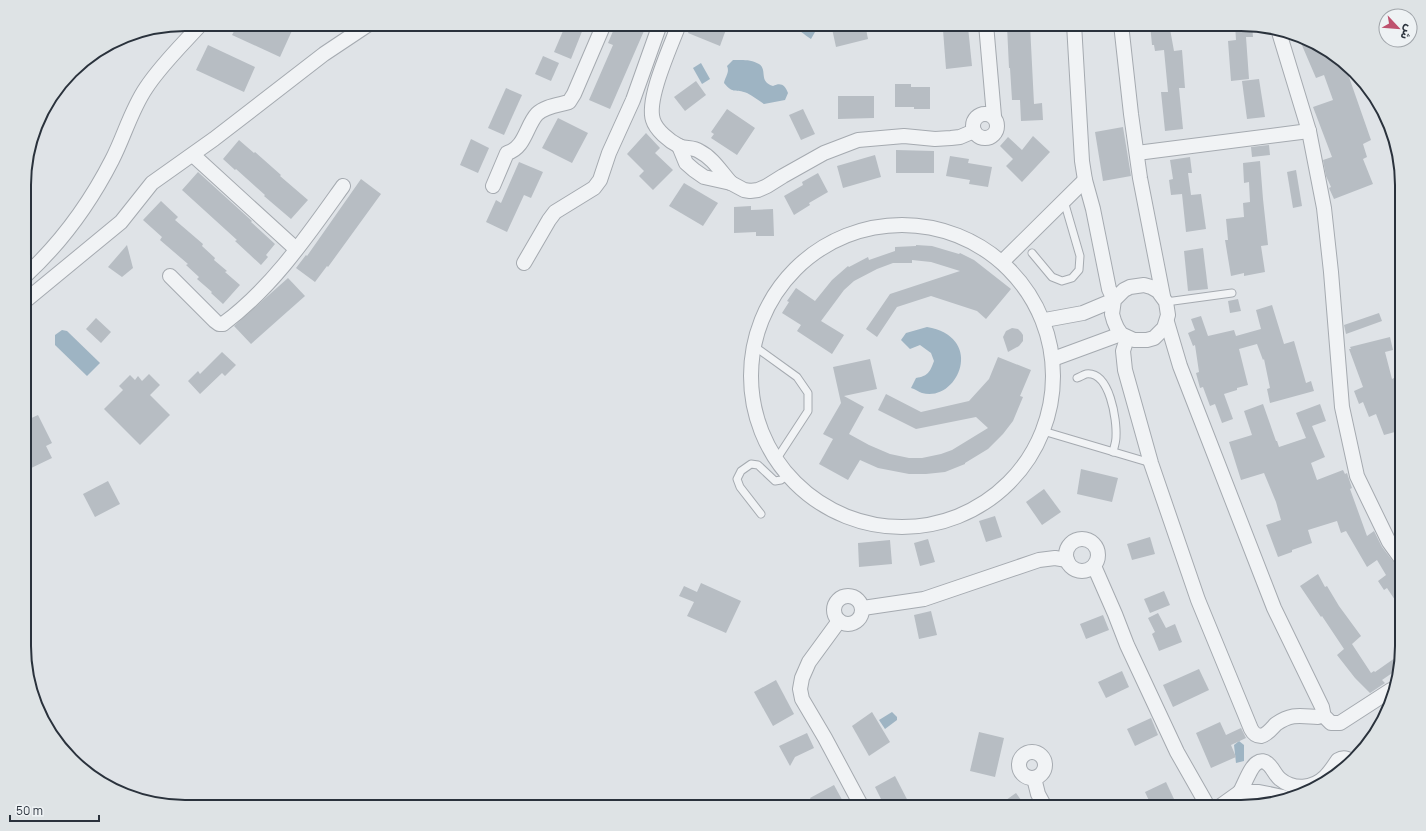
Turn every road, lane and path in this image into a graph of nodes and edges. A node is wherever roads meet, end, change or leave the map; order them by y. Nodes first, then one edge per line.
1 (195, 31) edge
2 (358, 31) edge
3 (601, 31) edge
4 (658, 31) edge
5 (676, 31) edge
6 (987, 31) edge
7 (1074, 31) edge
8 (1122, 31) edge
9 (1280, 36) edge
10 (994, 116) junction
11 (974, 131) junction
12 (1309, 131) junction
13 (679, 146) junction
14 (1137, 153) junction
15 (193, 155) junction
16 (1086, 180) junction
17 (731, 183) junction
18 (343, 186) dead end
19 (493, 186) dead end
20 (1064, 201) junction
21 (296, 249) junction
22 (1032, 253) dead end
23 (1003, 261) junction
24 (524, 263) dead end
25 (31, 270) edge
26 (170, 276) dead end
27 (1232, 293) dead end
28 (31, 296) edge
29 (1164, 299) junction
30 (1114, 300) junction
31 (1046, 320) junction
32 (1167, 322) junction
33 (1124, 336) junction
34 (754, 346) junction
35 (1053, 359) junction
36 (1077, 378) dead end
37 (1043, 431) junction
38 (1113, 452) junction
39 (776, 460) junction
40 (1151, 463) junction
41 (788, 475) junction
42 (761, 514) dead end
43 (1395, 550) edge
44 (1067, 560) junction
45 (1094, 566) junction
46 (863, 608) junction
47 (839, 621) junction
48 (1388, 693) edge
49 (1322, 714) junction
50 (1347, 758) edge
51 (1328, 773) edge
52 (1034, 778) dead end
53 (1285, 782) junction
54 (1302, 787) edge
55 (1240, 792) junction
56 (1284, 794) edge
57 (1278, 796) edge
58 (858, 800) edge
59 (1041, 800) edge
60 (1206, 800) edge
61 (1223, 800) edge

1 - 25 street
2 - 15 street
3 - 19 street
4 - 24 street
5 - 13 street
6 - 10 street
7 - 16 street
8 - 14 street
9 - 12 street
10 - 11 street
10 - 11 street
11 - 17 street
12 - 14 street
12 - 43 street
13 - 17 street
13 - 17 street
14 - 29 street
15 - 21 street
15 - 28 street
16 - 20 street
16 - 30 street
18 - 21 street
20 - 22 lane
20 - 23 street
21 - 26 street
23 - 31 street
23 - 34 street
27 - 29 lane
29 - 30 street
29 - 32 street
30 - 31 street
30 - 33 street
31 - 35 street
32 - 33 street
32 - 49 street
33 - 35 street
33 - 40 street
34 - 39 street
34 - 39 lane
35 - 37 street
36 - 38 lane
37 - 38 lane
37 - 41 street
38 - 40 lane
39 - 41 street
40 - 49 street
41 - 42 lane
44 - 45 street
44 - 45 street
44 - 46 street
45 - 60 street
46 - 47 street
46 - 47 street
47 - 58 street
48 - 49 street
50 - 51 street
52 - 59 street
53 - 54 street
53 - 55 street
53 - 56 street
55 - 57 street
55 - 61 street

